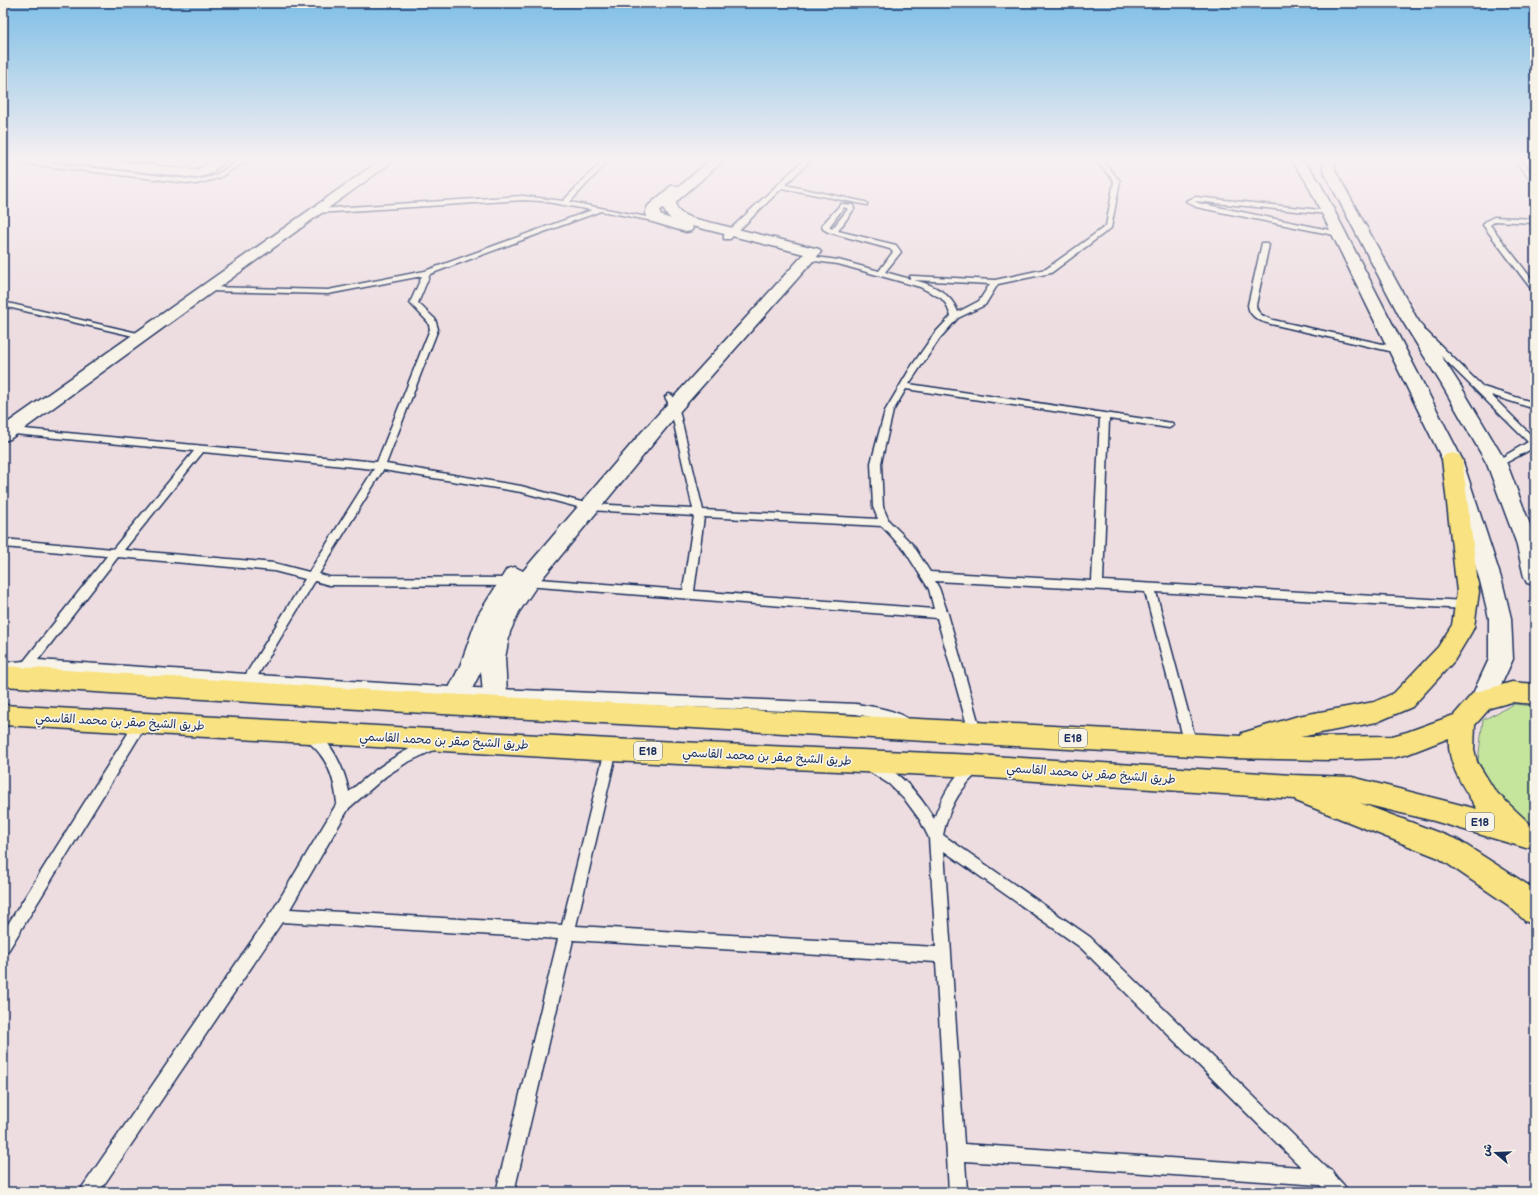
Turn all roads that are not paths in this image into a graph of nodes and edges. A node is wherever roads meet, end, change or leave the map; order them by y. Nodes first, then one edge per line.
1 (312, 215) edge
2 (584, 215) edge
3 (631, 215) edge
4 (652, 215) edge
5 (675, 215) edge
6 (750, 215) edge
7 (1111, 215) edge
8 (1241, 215) edge
9 (1329, 215) edge
10 (1353, 215) edge
11 (1533, 223) edge
12 (669, 224) junction
13 (834, 232) dead end
14 (1339, 234) junction
15 (729, 235) junction
16 (1265, 245) dead end
17 (808, 254) junction
18 (427, 273) junction
19 (881, 273) junction
20 (897, 278) junction
21 (995, 282) junction
22 (1535, 288) edge
23 (208, 289) junction
24 (3, 304) edge
25 (956, 316) junction
26 (1408, 317) junction
27 (142, 336) junction
28 (1398, 350) junction
29 (904, 386) junction
30 (1478, 388) junction
31 (672, 402) junction
32 (1535, 406) edge
33 (1105, 416) junction
34 (1169, 425) dead end
35 (5, 432) edge
36 (1535, 443) edge
37 (201, 449) junction
38 (1452, 459) junction
39 (1497, 464) junction
40 (380, 466) junction
41 (581, 505) junction
42 (699, 513) junction
43 (885, 523) junction
44 (3, 543) edge
45 (1531, 544) edge
46 (116, 552) junction
47 (926, 576) junction
48 (312, 577) junction
49 (1535, 577) edge
50 (518, 582) junction
51 (1097, 585) junction
52 (1149, 588) junction
53 (688, 595) junction
54 (1466, 605) junction
55 (942, 614) junction
56 (28, 665) junction
57 (3, 668) edge
58 (3, 676) edge
59 (249, 679) junction
60 (459, 692) junction
61 (495, 694) junction
62 (1535, 694) edge
63 (1482, 700) junction
64 (3, 715) edge
65 (1463, 722) junction
66 (141, 723) junction
67 (916, 729) junction
68 (975, 732) junction
69 (308, 733) junction
70 (443, 741) junction
71 (1191, 745) junction
72 (1230, 747) junction
73 (611, 750) junction
74 (865, 762) junction
75 (977, 766) junction
76 (1292, 788) junction
77 (344, 804) junction
78 (936, 838) junction
79 (1530, 839) edge
80 (1535, 912) edge
81 (278, 915) junction
82 (566, 933) junction
83 (3, 946) edge
84 (944, 955) junction
85 (956, 1152) junction
86 (1328, 1185) edge
87 (89, 1192) edge
88 (505, 1192) edge
89 (958, 1192) edge
90 (1340, 1192) edge

1 - 23 street
2 - 18 lane
3 - 12 lane
4 - 12 street
5 - 15 street
6 - 15 lane
7 - 21 lane
8 - 14 lane
9 - 14 street
10 - 26 street
11 - 22 lane
12 - 15 street
13 - 19 lane
14 - 28 street
15 - 17 street
16 - 28 lane
17 - 19 lane
17 - 31 street
18 - 23 lane
18 - 40 lane
19 - 20 lane
20 - 21 lane
20 - 25 lane
21 - 25 lane
23 - 27 street
24 - 27 lane
25 - 29 lane
26 - 30 lane
26 - 39 street
27 - 35 street
28 - 38 street
29 - 33 lane
29 - 43 lane
30 - 32 lane
30 - 36 lane
31 - 41 street
31 - 42 lane
33 - 34 lane
33 - 51 lane
35 - 37 lane
36 - 39 lane
37 - 40 lane
37 - 46 lane
38 - 54 highway
38 - 63 street
39 - 45 street
40 - 41 lane
40 - 48 lane
41 - 42 lane
41 - 50 street
42 - 43 lane
42 - 53 lane
43 - 47 lane
44 - 46 lane
45 - 49 street
46 - 48 lane
46 - 56 lane
47 - 51 lane
47 - 55 lane
48 - 50 lane
48 - 59 lane
50 - 53 lane
50 - 60 street
50 - 61 street
51 - 52 lane
52 - 54 lane
52 - 71 lane
53 - 55 lane
54 - 72 highway
55 - 68 lane
56 - 57 lane
56 - 59 lane
58 - 67 highway, E18
59 - 60 lane
60 - 61 lane
61 - 67 lane
62 - 63 highway
63 - 65 highway
64 - 66 highway, طريق الشيخ صقر بن محمد القاسمي / E18
65 - 72 highway, E18
65 - 79 highway
66 - 69 highway, طريق الشيخ صقر بن محمد القاسمي / E18
66 - 83 lane
67 - 68 highway, E18
68 - 71 highway, E18
69 - 70 highway, طريق الشيخ صقر بن محمد القاسمي / E18
69 - 77 lane
70 - 73 highway, طريق الشيخ صقر بن محمد القاسمي / E18
70 - 77 lane
71 - 72 highway, E18
73 - 74 highway, طريق الشيخ صقر بن محمد القاسمي / E18
73 - 82 lane
74 - 75 highway, طريق الشيخ صقر بن محمد القاسمي / E18
74 - 78 lane
75 - 76 highway, طريق الشيخ صقر بن محمد القاسمي / E18
75 - 78 lane
76 - 79 highway, طريق الشيخ صقر بن محمد القاسمي / E18
76 - 80 highway
77 - 81 lane
78 - 84 lane
78 - 86 lane
81 - 82 lane
81 - 87 lane
82 - 84 lane
82 - 88 lane
84 - 85 lane
85 - 86 lane
85 - 89 lane
86 - 90 lane

